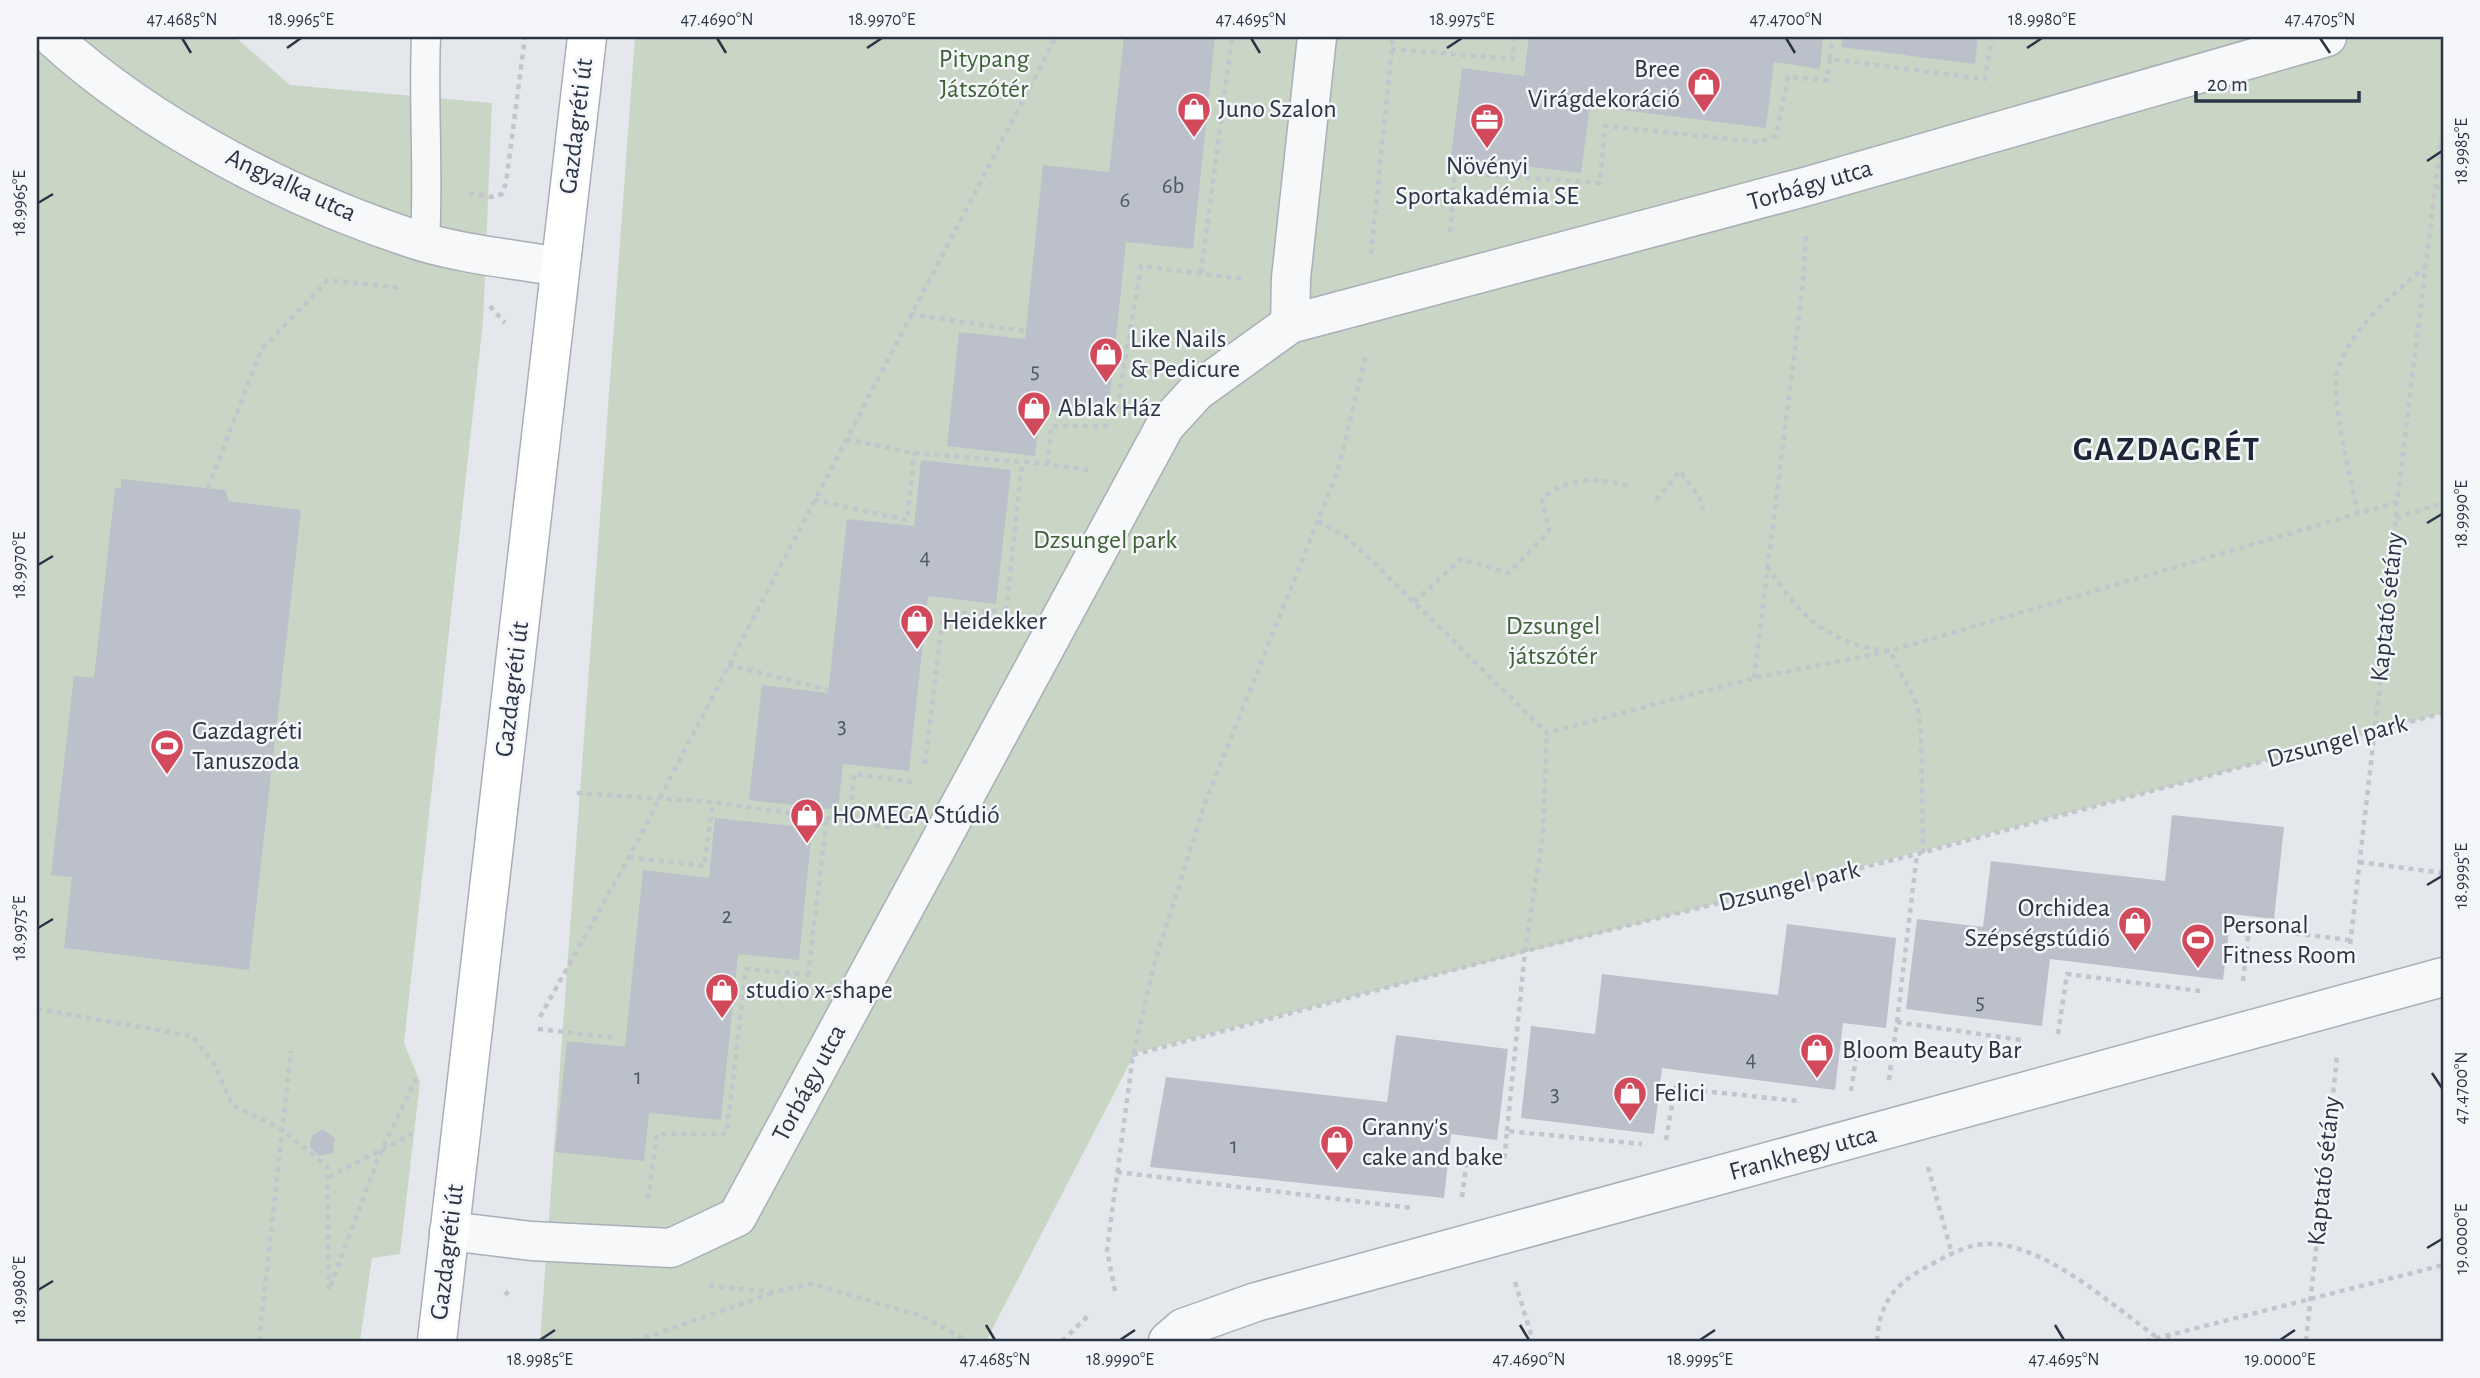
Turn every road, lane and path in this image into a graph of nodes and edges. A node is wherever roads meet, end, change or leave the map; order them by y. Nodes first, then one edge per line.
1 (52, 37) edge
2 (426, 37) edge
3 (525, 37) edge
4 (587, 37) edge
5 (1056, 37) edge
6 (1231, 37) edge
7 (1317, 37) edge
8 (1393, 37) edge
9 (1514, 37) edge
10 (1832, 37) edge
11 (1992, 37) edge
12 (2327, 37) edge
13 (1391, 48) junction
14 (1830, 59) junction
15 (2443, 124) edge
16 (428, 186) junction
17 (1808, 186) junction
18 (2435, 187) junction
19 (2443, 189) edge
20 (425, 242) junction
21 (2426, 266) junction
22 (560, 267) junction
23 (1201, 273) junction
24 (1255, 280) dead end
25 (1450, 282) junction
26 (404, 288) dead end
27 (482, 300) dead end
28 (1367, 303) junction
29 (910, 314) junction
30 (1290, 324) junction
31 (1025, 331) dead end
32 (510, 336) dead end
33 (1116, 413) dead end
34 (1119, 427) dead end
35 (846, 439) junction
36 (914, 453) junction
37 (1022, 463) junction
38 (1048, 464) junction
39 (1093, 471) dead end
40 (1631, 486) dead end
41 (208, 488) dead end
42 (814, 500) junction
43 (1656, 500) dead end
44 (2397, 502) junction
45 (2443, 503) edge
46 (1703, 510) dead end
47 (2358, 514) junction
48 (2396, 518) junction
49 (1318, 522) junction
50 (1767, 566) junction
51 (1414, 602) junction
52 (1023, 610) dead end
53 (1006, 611) junction
54 (1890, 651) junction
55 (728, 665) junction
56 (1754, 678) junction
57 (829, 690) dead end
58 (2443, 713) edge
59 (2373, 732) junction
60 (1547, 733) junction
61 (924, 771) dead end
62 (923, 784) dead end
63 (577, 793) dead end
64 (659, 799) junction
65 (713, 802) junction
66 (827, 817) junction
67 (850, 820) junction
68 (902, 829) dead end
69 (1923, 853) junction
70 (1917, 855) junction
71 (629, 857) junction
72 (2359, 862) junction
73 (2443, 873) edge
74 (2350, 940) junction
75 (1525, 951) junction
76 (808, 975) junction
77 (825, 976) dead end
78 (2443, 977) edge
79 (2243, 983) dead end
80 (2201, 992) dead end
81 (2343, 1004) junction
82 (37, 1009) edge
83 (540, 1017) dead end
84 (1896, 1022) junction
85 (538, 1029) dead end
86 (616, 1038) dead end
87 (2030, 1041) dead end
88 (2056, 1045) dead end
89 (291, 1051) dead end
90 (1133, 1055) junction
91 (419, 1073) dead end
92 (1851, 1093) dead end
93 (1809, 1103) dead end
94 (1916, 1122) junction
95 (280, 1128) junction
96 (1507, 1131) junction
97 (415, 1132) dead end
98 (727, 1134) junction
99 (1652, 1145) dead end
100 (1665, 1147) dead end
101 (725, 1148) dead end
102 (382, 1150) junction
103 (1117, 1172) junction
104 (328, 1177) junction
105 (1461, 1200) dead end
106 (1418, 1209) dead end
107 (646, 1212) dead end
108 (449, 1231) junction
109 (1952, 1254) junction
110 (2443, 1265) edge
111 (813, 1284) dead end
112 (774, 1292) dead end
113 (1115, 1292) dead end
114 (2310, 1299) junction
115 (1524, 1312) dead end
116 (1088, 1316) dead end
117 (2166, 1335) junction
118 (2158, 1338) junction
119 (259, 1341) edge
120 (437, 1341) edge
121 (635, 1341) edge
122 (968, 1341) edge
123 (1062, 1341) edge
124 (1168, 1341) edge
125 (1533, 1341) edge
126 (1877, 1341) edge
127 (2146, 1341) edge
128 (2177, 1341) edge
129 (2306, 1341) edge

1 - 20 street, Angyalka utca
2 - 16 lane
3 - 16 path
4 - 22 street, Gazdagréti út
5 - 29 path
6 - 23 path
7 - 30 street
8 - 13 path
9 - 13 path
10 - 14 path
11 - 14 path
12 - 17 street, Torbágy utca
13 - 28 path
14 - 25 path
15 - 18 path, Kaptató sétány
16 - 20 lane
17 - 25 street, Torbágy utca
17 - 50 path
18 - 19 path
18 - 21 path, Kaptató sétány
20 - 22 street, Angyalka utca
21 - 44 path, Kaptató sétány
21 - 47 path
22 - 108 street, Gazdagréti út
23 - 24 path
23 - 33 path
25 - 28 street, Torbágy utca
26 - 41 path
27 - 32 path
28 - 30 street, Torbágy utca
28 - 49 path
29 - 31 path
29 - 35 path
30 - 108 street, Torbágy utca
34 - 38 path
35 - 36 path
35 - 42 path
36 - 37 path
36 - 42 path
37 - 38 path
37 - 53 path
38 - 39 path
40 - 51 path
42 - 55 path
43 - 46 path
44 - 47 path
44 - 48 path, Kaptató sétány
45 - 48 path
47 - 54 path
48 - 59 path, Kaptató sétány
49 - 51 path
49 - 90 path
50 - 54 path
50 - 56 path
51 - 60 path
52 - 53 path
53 - 61 path
54 - 56 path
54 - 69 path
55 - 57 path
55 - 64 path
56 - 60 path
58 - 59 path, Dzsungel park
59 - 69 path, Dzsungel park
59 - 72 path, Kaptató sétány
60 - 75 path
62 - 67 path
63 - 64 path
64 - 65 path
64 - 71 path
65 - 66 path
65 - 71 path
66 - 67 path
66 - 76 path
67 - 68 path
69 - 70 path, Dzsungel park
70 - 75 path, Dzsungel park
70 - 84 path
71 - 83 path
72 - 73 path
72 - 74 path, Kaptató sétány
74 - 79 path
74 - 81 path, Kaptató sétány
75 - 90 path, Dzsungel park
75 - 96 path
76 - 77 path
76 - 98 path
78 - 81 street, Frankhegy utca
80 - 88 path
81 - 94 street, Frankhegy utca
81 - 114 path, Kaptató sétány
82 - 95 path
84 - 87 path
84 - 92 path
85 - 86 path
89 - 95 path
90 - 103 path
91 - 102 path
93 - 100 path
94 - 109 path
94 - 124 street, Frankhegy utca
95 - 104 path
95 - 119 path
96 - 99 path
96 - 105 path
97 - 102 path
98 - 101 path
98 - 107 path
102 - 104 path
102 - 104 path
103 - 106 path
103 - 113 path
108 - 120 street, Gazdagréti út
109 - 118 path
109 - 126 path
110 - 114 path
111 - 122 path
112 - 121 path
114 - 117 path
114 - 129 path, Kaptató sétány
115 - 125 path
116 - 123 path
117 - 118 path
117 - 128 path
118 - 127 path

